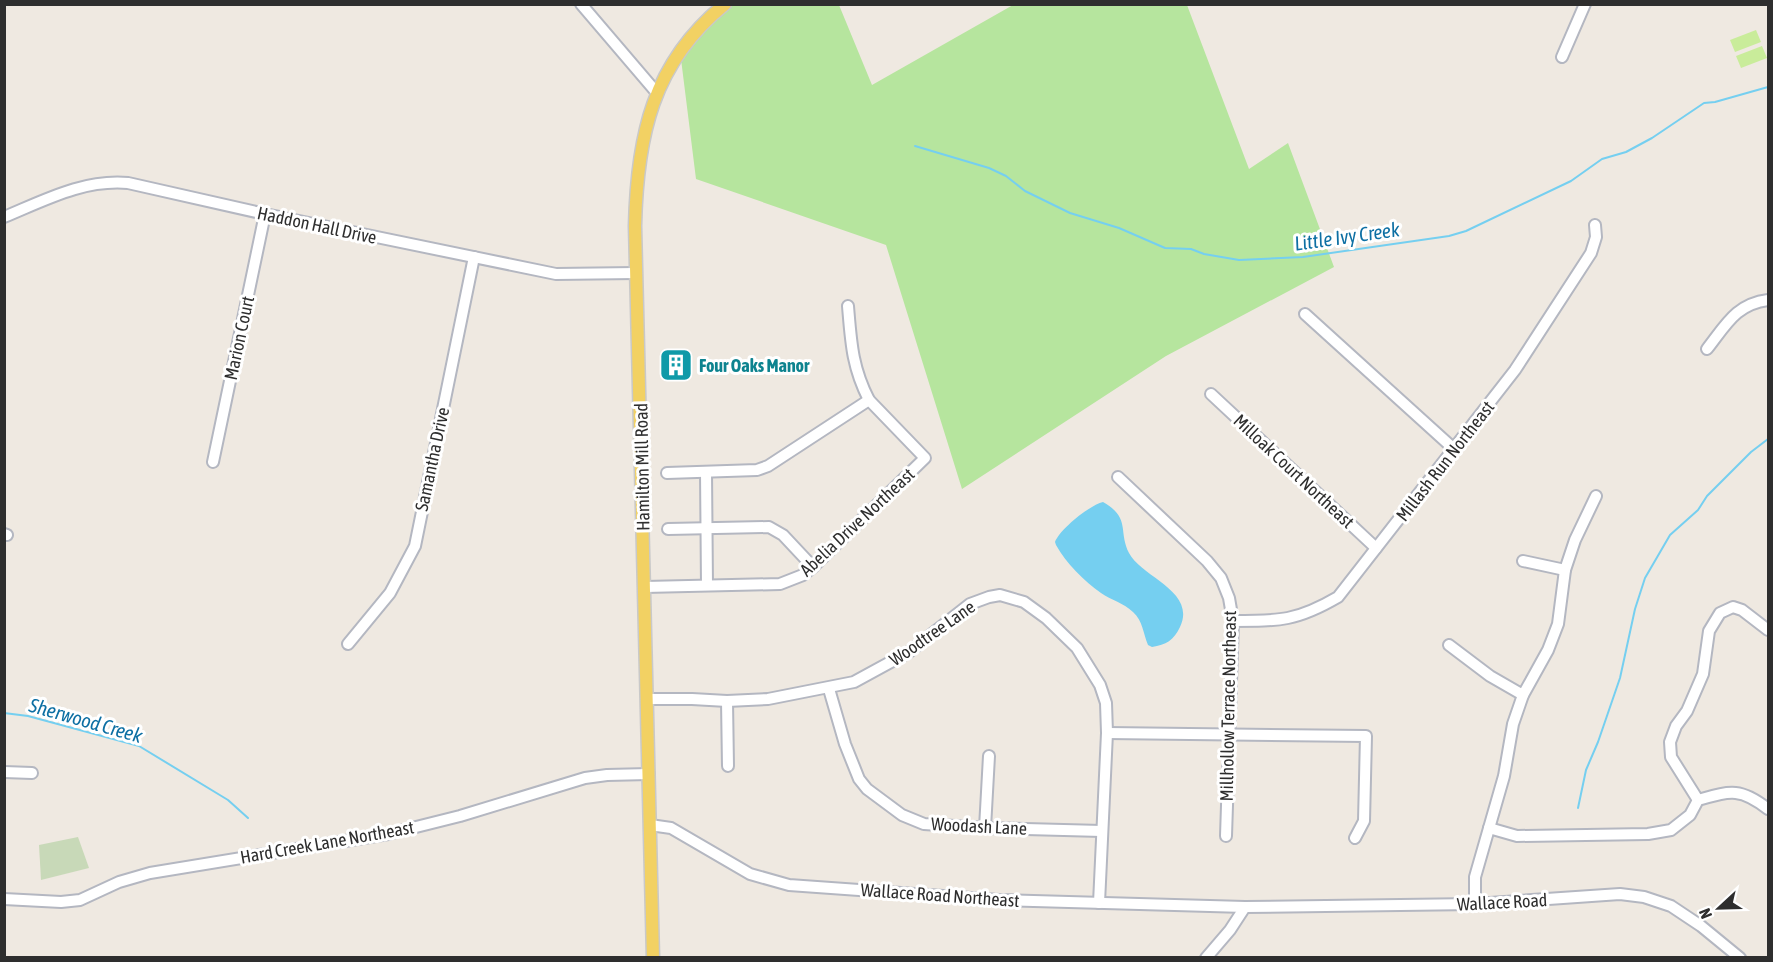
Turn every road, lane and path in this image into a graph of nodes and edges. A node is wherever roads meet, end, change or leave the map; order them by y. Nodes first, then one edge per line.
1 (581, 4) edge
2 (725, 4) edge
3 (1585, 4) edge
4 (1562, 57) dead end
5 (657, 93) junction
6 (265, 214) junction
7 (4, 217) edge
8 (1595, 225) dead end
9 (474, 257) junction
10 (636, 273) junction
11 (1768, 300) edge
12 (848, 306) dead end
13 (1305, 314) dead end
14 (1707, 349) dead end
15 (1211, 394) dead end
16 (869, 400) junction
17 (1454, 449) junction
18 (213, 462) dead end
19 (668, 472) dead end
20 (706, 472) junction
21 (1118, 477) dead end
22 (1596, 496) dead end
23 (706, 527) junction
24 (668, 529) dead end
25 (1376, 548) junction
26 (1522, 561) dead end
27 (813, 567) junction
28 (1565, 570) junction
29 (707, 585) junction
30 (645, 587) junction
31 (1233, 621) junction
32 (1768, 630) edge
33 (348, 644) dead end
34 (1449, 645) dead end
35 (829, 688) junction
36 (1523, 695) junction
37 (648, 699) junction
38 (727, 701) junction
39 (1107, 733) junction
40 (1228, 735) junction
41 (988, 756) dead end
42 (728, 766) dead end
43 (4, 772) edge
44 (32, 773) dead end
45 (649, 774) junction
46 (1698, 800) junction
47 (1768, 809) edge
48 (650, 825) junction
49 (985, 828) junction
50 (1489, 828) junction
51 (1102, 831) junction
52 (1226, 836) dead end
53 (1355, 838) dead end
54 (4, 899) edge
55 (1100, 903) junction
56 (1475, 904) junction
57 (1245, 908) junction
58 (653, 957) edge
59 (1206, 957) edge
60 (1740, 957) edge

1 - 5 street
2 - 5 main road, Hamilton Mill Road
3 - 4 street
5 - 10 main road, Hamilton Mill Road
6 - 7 street, Haddon Hall Drive
6 - 9 street, Haddon Hall Drive
6 - 18 street, Marion Court
8 - 17 street, Millash Run Northeast
9 - 10 street, Haddon Hall Drive
9 - 33 street, Samantha Drive
10 - 30 main road, Hamilton Mill Road
11 - 14 street
12 - 16 street, Abelia Drive Northeast
13 - 17 street
15 - 25 street, Milloak Court Northeast
16 - 20 street
16 - 27 street, Abelia Drive Northeast
17 - 25 street, Millash Run Northeast
19 - 20 street
20 - 23 street
21 - 31 street, Millhollow Terrace Northeast
22 - 28 street
23 - 24 street
23 - 27 street
23 - 29 street
25 - 31 street, Millash Run Northeast
26 - 28 street
27 - 29 street, Abelia Drive Northeast
28 - 36 street
29 - 30 street, Abelia Drive Northeast
30 - 37 main road, Hamilton Mill Road
31 - 40 street, Millhollow Terrace Northeast
32 - 46 street
34 - 36 street
35 - 38 street, Woodtree Lane
35 - 39 street, Woodtree Lane
35 - 49 street, Woodash Lane
36 - 50 street
37 - 38 street, Woodtree Lane
37 - 45 main road, Hamilton Mill Road
38 - 42 street
39 - 40 street
39 - 51 street, Woodtree Lane
40 - 52 street, Millhollow Terrace Northeast
40 - 53 street
41 - 49 street
43 - 44 street
45 - 48 main road, Hamilton Mill Road
45 - 54 street, Hard Creek Lane Northeast
46 - 47 street
46 - 50 street
48 - 55 street, Wallace Road Northeast
48 - 58 main road, Hamilton Mill Road
49 - 51 street, Woodash Lane
50 - 56 street
51 - 55 street, Woodtree Lane
55 - 57 street, Wallace Road Northeast
56 - 57 street, Wallace Road
56 - 60 street, Wallace Road
57 - 59 street

